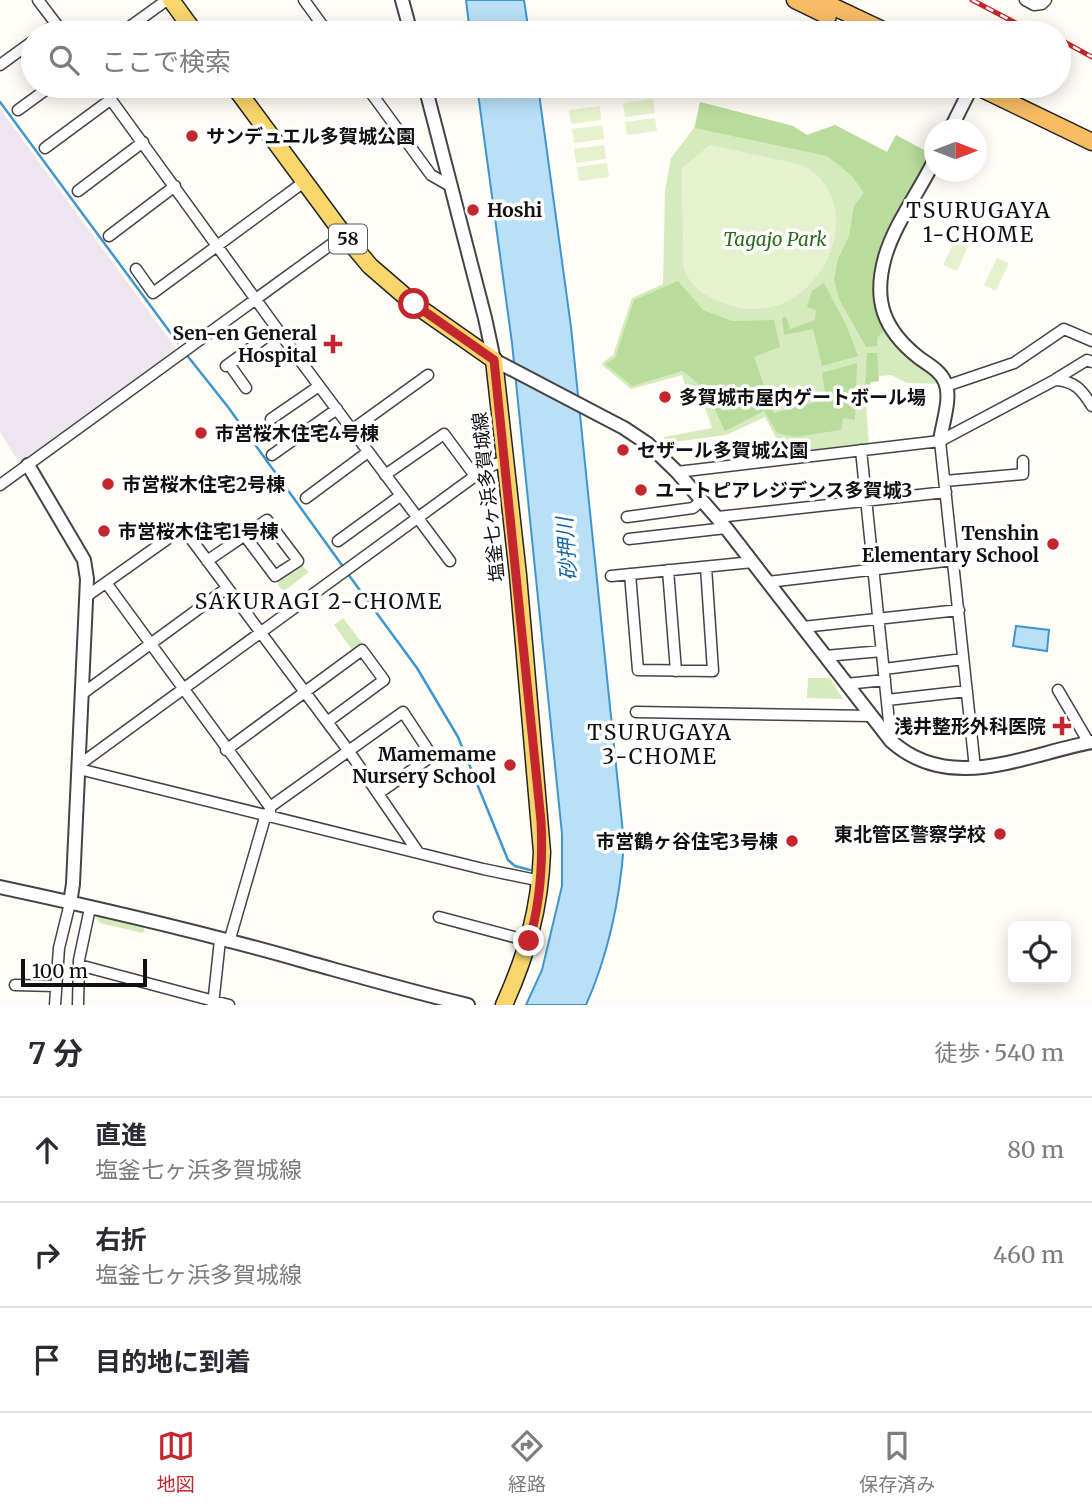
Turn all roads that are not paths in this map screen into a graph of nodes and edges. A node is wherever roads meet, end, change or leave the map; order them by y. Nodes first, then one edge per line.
1 (38, 0) edge
2 (169, 0) edge
3 (304, 0) edge
4 (402, 0) edge
5 (794, 0) edge
6 (1025, 0) edge
7 (1045, 0) edge
8 (821, 3) edge
9 (54, 21) edge
10 (138, 21) edge
11 (186, 21) edge
12 (319, 21) edge
13 (408, 21) edge
14 (847, 21) edge
15 (862, 21) edge
16 (21, 50) edge
17 (0, 65) edge
18 (34, 98) edge
19 (243, 98) edge
20 (375, 98) edge
21 (428, 98) edge
22 (967, 98) edge
23 (999, 98) edge
24 (1025, 98) edge
25 (110, 100) joint
26 (18, 110) dead end
27 (956, 119) edge
28 (1092, 130) edge
29 (143, 142) junction
30 (1092, 142) edge
31 (45, 148) dead end
32 (924, 179) edge
33 (304, 182) junction
34 (175, 186) junction
35 (452, 187) junction
36 (78, 191) dead end
37 (344, 235) junction
38 (109, 236) dead end
39 (218, 245) junction
40 (136, 269) dead end
41 (256, 298) junction
42 (277, 329) junction
43 (1092, 341) edge
44 (494, 360) junction
45 (1092, 362) edge
46 (428, 375) dead end
47 (1055, 380) junction
48 (319, 386) junction
49 (946, 386) junction
50 (247, 388) dead end
51 (1092, 406) edge
52 (337, 409) junction
53 (271, 419) dead end
54 (352, 429) junction
55 (940, 441) junction
56 (861, 450) junction
57 (368, 452) junction
58 (272, 455) dead end
59 (505, 461) junction
60 (1023, 461) dead end
61 (28, 465) junction
62 (677, 472) junction
63 (386, 475) junction
64 (475, 476) junction
65 (945, 481) junction
66 (0, 485) edge
67 (946, 492) junction
68 (400, 496) junction
69 (306, 498) dead end
70 (702, 500) junction
71 (866, 501) junction
72 (626, 517) dead end
73 (417, 519) junction
74 (722, 523) junction
75 (245, 536) junction
76 (629, 540) dead end
77 (338, 541) dead end
78 (954, 560) junction
79 (207, 561) junction
80 (450, 561) dead end
81 (753, 562) junction
82 (706, 567) junction
83 (874, 568) junction
84 (668, 570) junction
85 (630, 574) junction
86 (611, 576) dead end
87 (768, 582) junction
88 (107, 584) junction
89 (227, 588) junction
90 (87, 596) junction
91 (959, 610) junction
92 (879, 619) junction
93 (803, 627) junction
94 (261, 632) junction
95 (150, 644) junction
96 (882, 651) junction
97 (825, 656) junction
98 (963, 659) junction
99 (676, 671) junction
100 (884, 674) junction
101 (846, 684) junction
102 (183, 689) junction
103 (1058, 690) dead end
104 (305, 691) junction
105 (967, 691) junction
106 (82, 694) junction
107 (887, 700) junction
108 (636, 712) dead end
109 (871, 716) junction
110 (327, 722) junction
111 (891, 741) junction
112 (1090, 743) edge
113 (226, 750) junction
114 (348, 750) junction
115 (79, 767) junction
116 (975, 768) junction
117 (379, 793) junction
118 (269, 812) junction
119 (418, 852) junction
120 (541, 881) junction
121 (0, 887) edge
122 (70, 903) junction
123 (90, 908) junction
124 (439, 917) dead end
125 (224, 941) junction
126 (529, 941) junction
127 (79, 965) junction
128 (15, 985) dead end
129 (56, 986) junction
130 (213, 1003) edge
131 (55, 1005) edge
132 (78, 1005) edge
133 (229, 1005) edge
134 (468, 1005) edge
135 (505, 1005) edge

1 - 9 street
2 - 10 street
2 - 11 main road
3 - 12 street
4 - 13 street
5 - 8 highway
6 - 7 street
8 - 14 highway
8 - 15 highway
16 - 17 street
18 - 26 street
19 - 33 main road, 58
20 - 35 street
21 - 35 street
22 - 27 street
23 - 30 highway
24 - 28 highway
25 - 29 street
25 - 31 street
29 - 34 street
29 - 36 street
32 - 49 street
33 - 37 main road, 58
33 - 39 street
34 - 38 street
34 - 39 street
35 - 44 street
37 - 41 street
37 - 44 main road, 58
39 - 40 street
39 - 41 street
41 - 42 street
41 - 61 street
42 - 48 street
42 - 50 street
43 - 49 street
44 - 59 main road, 塩釜七ヶ浜多賀城線
44 - 62 street
45 - 47 street
46 - 54 street
47 - 51 street
47 - 55 street
48 - 52 street
48 - 53 street
49 - 55 street
52 - 54 street
52 - 58 street
54 - 57 street
55 - 56 street
55 - 65 street
56 - 62 street
56 - 71 street
57 - 63 street
57 - 69 street
59 - 64 street
59 - 120 main road, 塩釜七ヶ浜多賀城線
60 - 65 street
61 - 66 street
61 - 90 street
62 - 70 street
63 - 64 street
63 - 68 street
64 - 73 street
65 - 67 street
67 - 71 street
67 - 78 street
68 - 73 street
68 - 77 street
70 - 72 street
70 - 74 street
71 - 74 street
71 - 83 street
73 - 80 street
73 - 94 street
74 - 76 street
74 - 81 street
75 - 75 street
75 - 79 street
78 - 83 street
78 - 91 street
79 - 88 street
79 - 89 street
81 - 82 street
81 - 87 street
82 - 84 street
82 - 99 street
83 - 87 street
83 - 92 street
84 - 85 street
84 - 99 street
85 - 86 street
85 - 99 street
87 - 93 street
88 - 90 street
88 - 95 street
89 - 94 street
89 - 95 street
90 - 106 street
91 - 92 street
91 - 98 street
92 - 93 street
92 - 96 street
93 - 97 street
94 - 102 street
94 - 104 street
95 - 102 street
95 - 106 street
96 - 97 street
96 - 100 street
97 - 101 street
98 - 100 street
98 - 105 street
100 - 101 street
100 - 107 street
101 - 109 street
102 - 113 street
102 - 115 street
103 - 112 street
104 - 110 street
104 - 110 street
104 - 113 street
105 - 107 street
105 - 116 street
106 - 115 street
107 - 111 street
108 - 109 street
109 - 111 street
110 - 114 street
111 - 116 street
112 - 116 street
113 - 118 street
114 - 117 street
114 - 117 street
114 - 118 street
115 - 118 street
115 - 122 street
117 - 119 street
118 - 119 street
118 - 125 street
119 - 120 street
120 - 126 main road, 塩釜七ヶ浜多賀城線
121 - 122 street
122 - 123 street
122 - 129 street
123 - 125 street
123 - 127 street
124 - 126 street
125 - 130 street
125 - 134 street
126 - 135 main road, 塩釜七ヶ浜多賀城線
127 - 130 street
127 - 132 street
128 - 129 street
129 - 131 street
130 - 133 street

